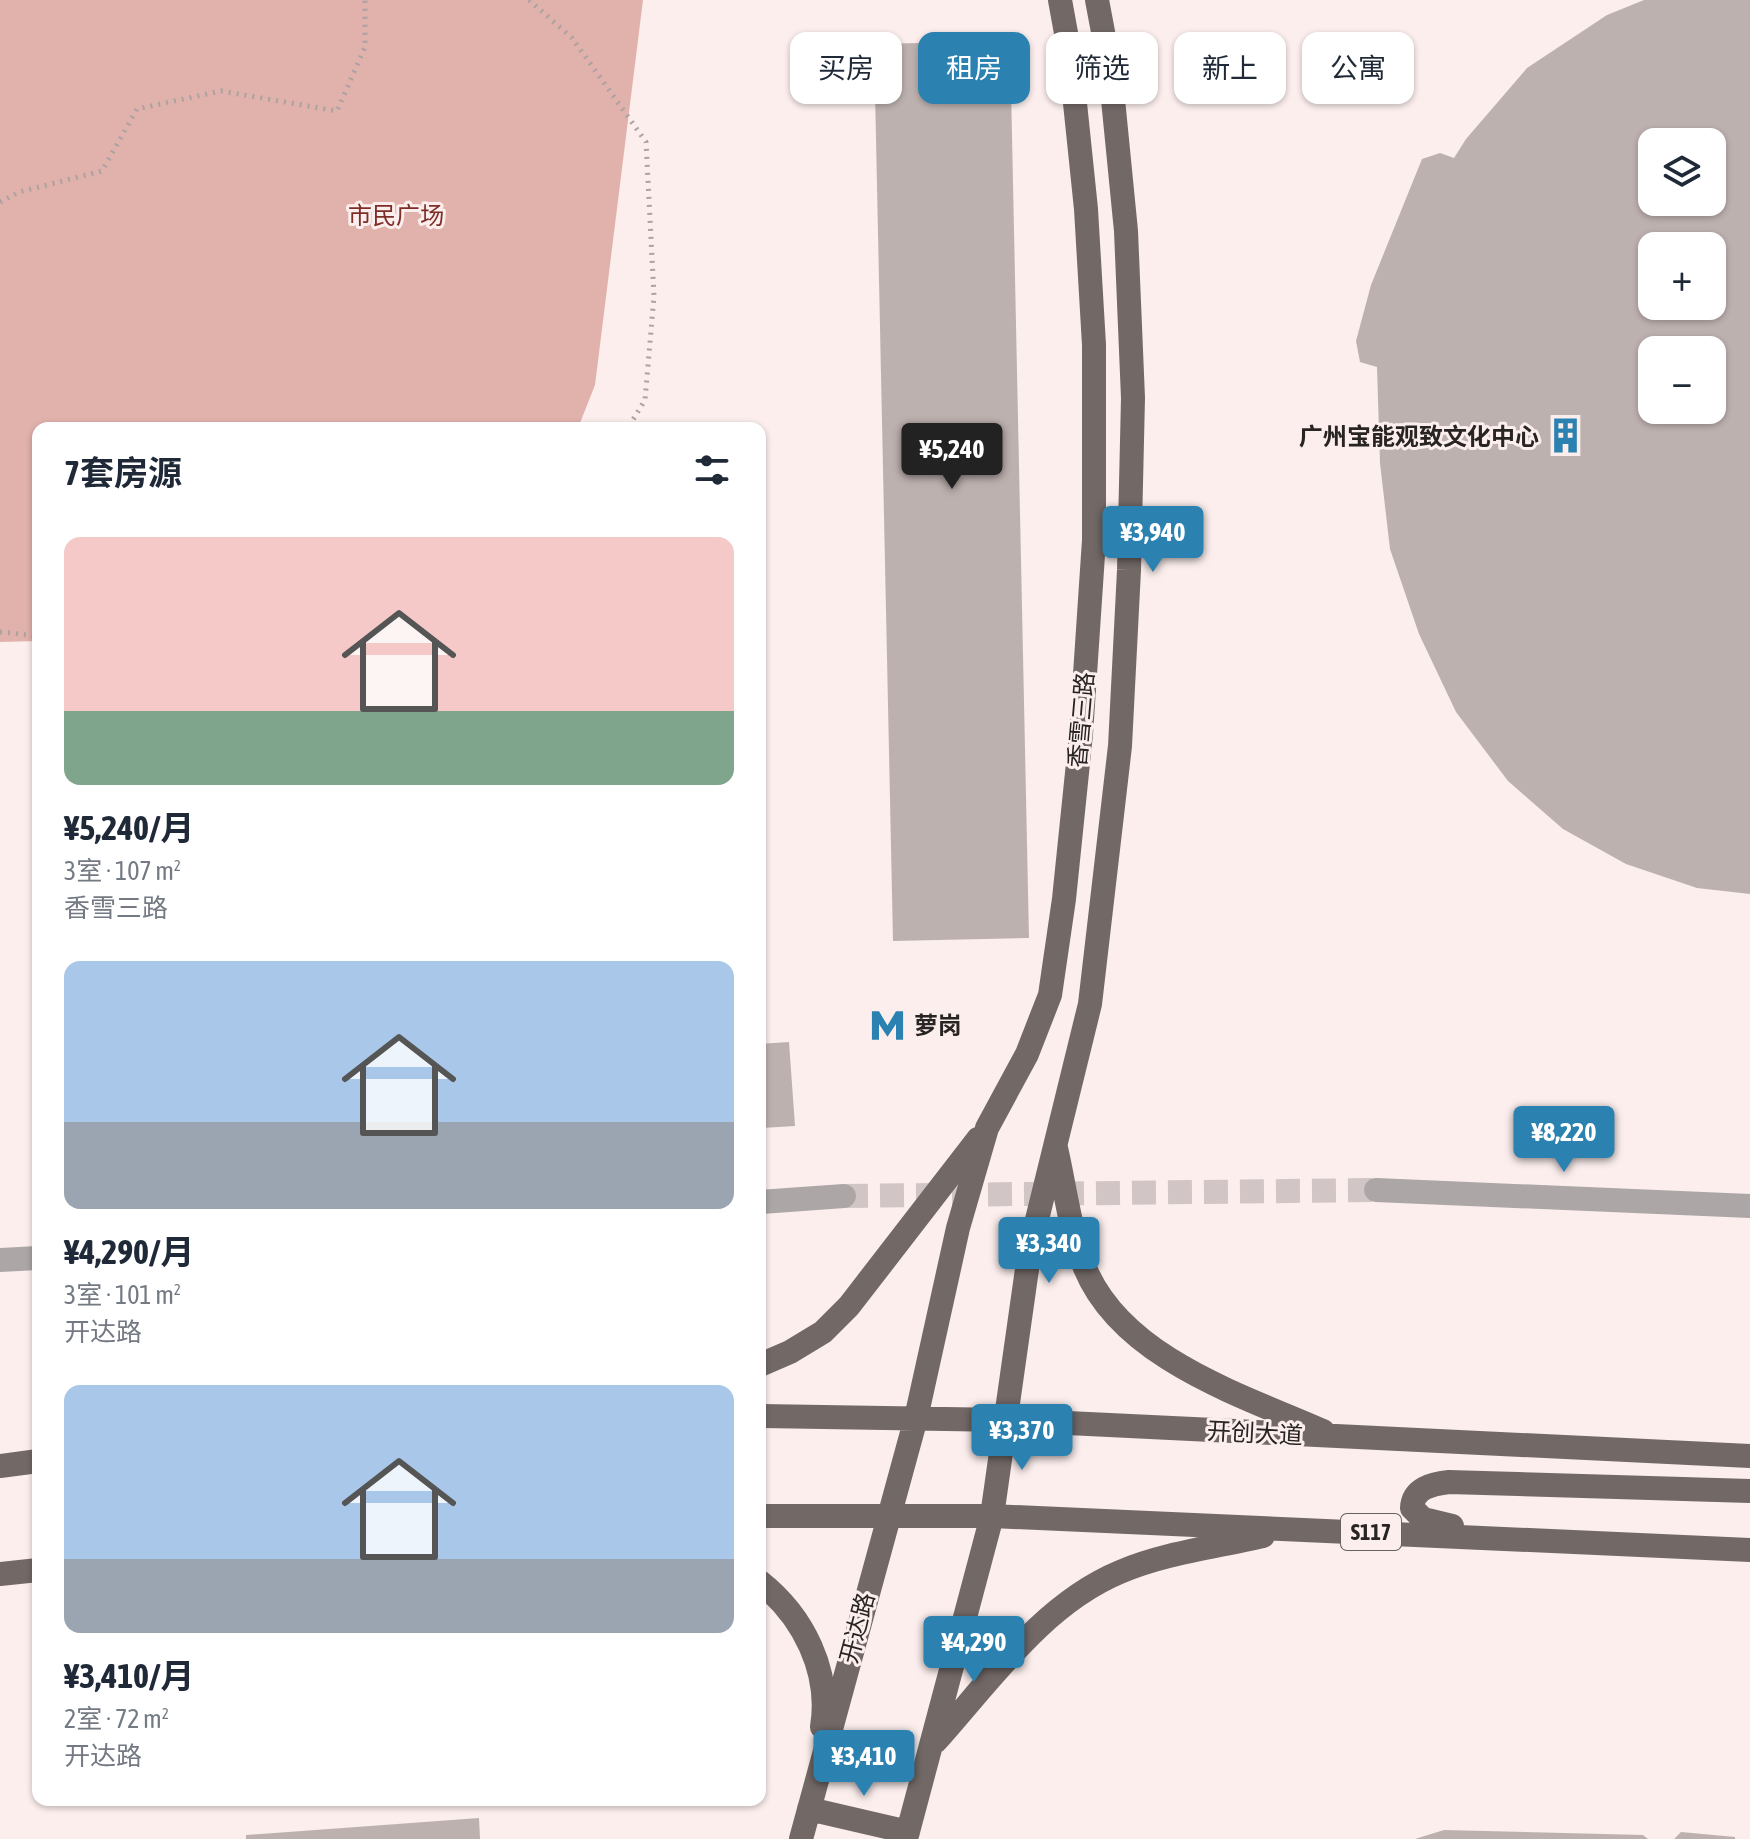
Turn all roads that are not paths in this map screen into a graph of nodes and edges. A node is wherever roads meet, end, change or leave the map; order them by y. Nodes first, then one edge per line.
1 (1060, 0) edge
2 (1097, 0) edge
3 (987, 1128) junction
4 (1055, 1142) junction
5 (1376, 1190) tunnel mouth
6 (844, 1196) tunnel mouth
7 (766, 1202) edge
8 (1750, 1206) edge
9 (32, 1258) edge
10 (0, 1260) edge
11 (766, 1362) edge
12 (766, 1416) edge
13 (916, 1418) junction
14 (1006, 1420) junction
15 (1336, 1437) junction
16 (1750, 1456) edge
17 (32, 1462) edge
18 (0, 1466) edge
19 (1750, 1491) edge
20 (888, 1514) junction
21 (766, 1516) edge
22 (992, 1516) junction
23 (1297, 1529) junction
24 (1494, 1538) junction
25 (1750, 1550) edge
26 (32, 1571) edge
27 (0, 1574) edge
28 (766, 1587) edge
29 (934, 1742) junction
30 (809, 1809) junction
31 (907, 1836) edge
32 (801, 1839) edge

1 - 3 main road, 香雪三路
2 - 4 main road, 香雪三路
3 - 11 main road
3 - 13 main road, 香雪三路
4 - 14 main road, 香雪三路
4 - 15 main road
5 - 8 street
6 - 7 street
9 - 10 street
12 - 13 main road, 开创大道
13 - 14 main road, 开创大道
13 - 20 main road, 开达路
14 - 15 main road, 开创大道
14 - 22 main road
15 - 16 main road, 开创大道
17 - 18 main road
19 - 24 main road
20 - 21 main road, S117
20 - 22 main road, S117
20 - 30 main road, 开达路
22 - 23 main road, S117
22 - 29 main road
23 - 24 main road, S117
23 - 29 main road
24 - 25 main road, S117
26 - 27 main road
28 - 30 main road
29 - 31 main road
30 - 31 main road
30 - 32 main road, 开达路

